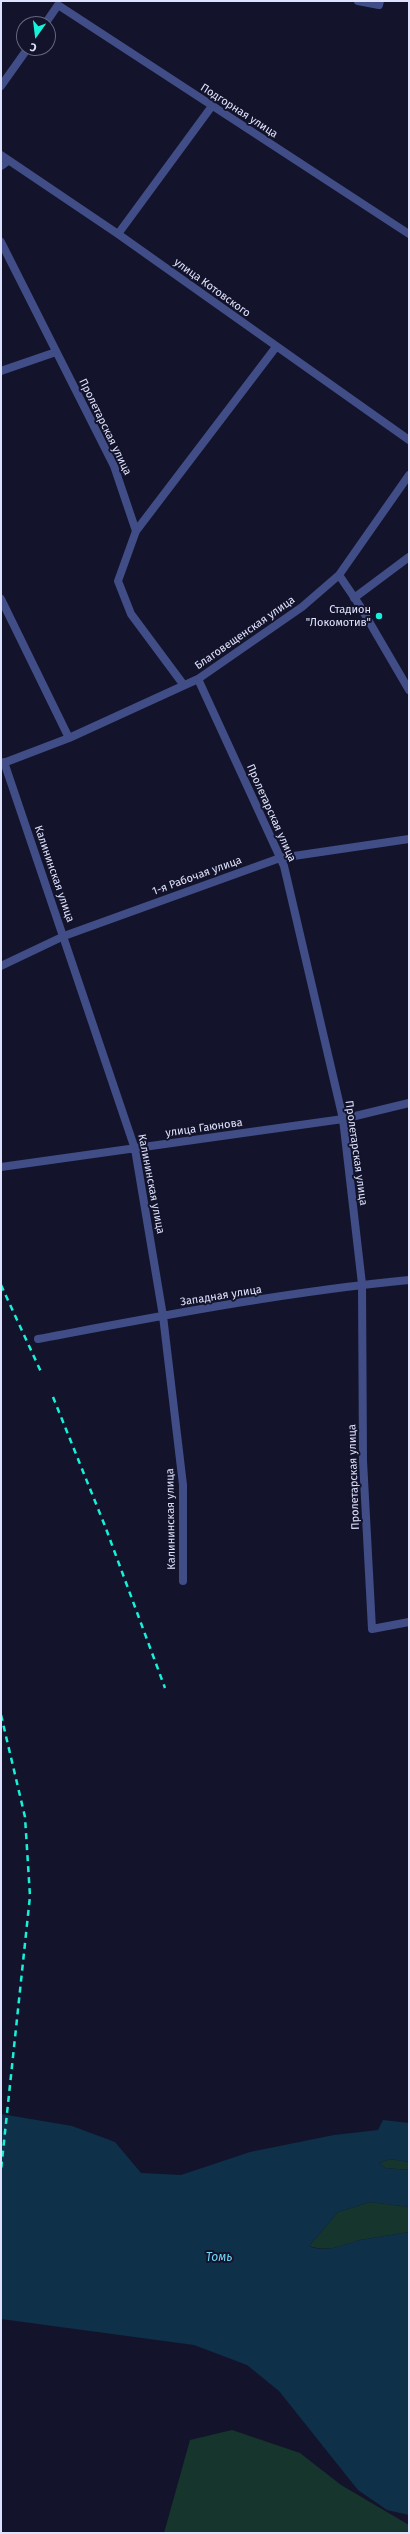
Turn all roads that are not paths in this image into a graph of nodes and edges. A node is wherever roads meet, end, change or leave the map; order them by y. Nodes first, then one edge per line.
1 (358, 1) edge
2 (380, 1) edge
3 (50, 16) edge
4 (22, 56) edge
5 (1, 86) edge
6 (212, 106) junction
7 (1, 155) edge
8 (8, 161) junction
9 (1, 166) edge
10 (118, 234) junction
11 (409, 234) edge
12 (1, 242) edge
13 (276, 347) junction
14 (56, 352) junction
15 (1, 370) edge
16 (409, 440) edge
17 (409, 475) edge
18 (136, 531) junction
19 (409, 557) edge
20 (339, 576) junction
21 (1, 598) edge
22 (354, 598) junction
23 (198, 679) junction
24 (183, 684) junction
25 (409, 690) edge
26 (69, 738) junction
27 (2, 763) edge
28 (409, 839) edge
29 (280, 858) junction
30 (64, 936) junction
31 (1, 966) edge
32 (409, 1103) edge
33 (343, 1119) junction
34 (135, 1149) junction
35 (1, 1167) edge
36 (409, 1280) edge
37 (362, 1284) junction
38 (163, 1316) junction
39 (38, 1339) dead end
40 (183, 1581) dead end
41 (409, 1622) edge

1 - 2 street
3 - 6 street, Подгорная улица
4 - 5 street
6 - 10 street
6 - 11 street, Подгорная улица
7 - 8 street, улица Котовского
8 - 9 street
8 - 10 street, улица Котовского
10 - 13 street, улица Котовского
12 - 14 street, Пролетарская улица
13 - 16 street, улица Котовского
13 - 18 street
14 - 15 street
14 - 18 street, Пролетарская улица
17 - 20 street, Благовещенская улица
18 - 24 street
19 - 22 street
20 - 22 street
20 - 23 street, Благовещенская улица
21 - 26 street
22 - 25 street
23 - 24 street, Благовещенская улица
23 - 29 street, Пролетарская улица
24 - 26 street, Благовещенская улица
26 - 27 street, Благовещенская улица
27 - 30 street, Калининская улица
28 - 29 street, 1-я Рабочая улица
29 - 30 street, 1-я Рабочая улица
29 - 33 street, Пролетарская улица
30 - 31 street, 1-я Рабочая улица
30 - 34 street, Калининская улица
32 - 33 street, улица Гаюнова
33 - 34 street, улица Гаюнова
33 - 37 street, Пролетарская улица
34 - 35 street, улица Гаюнова
34 - 38 street, Калининская улица
36 - 37 street, Западная улица
37 - 38 street, Западная улица
37 - 41 street, Пролетарская улица
38 - 39 street, Западная улица
38 - 40 street, Калининская улица

